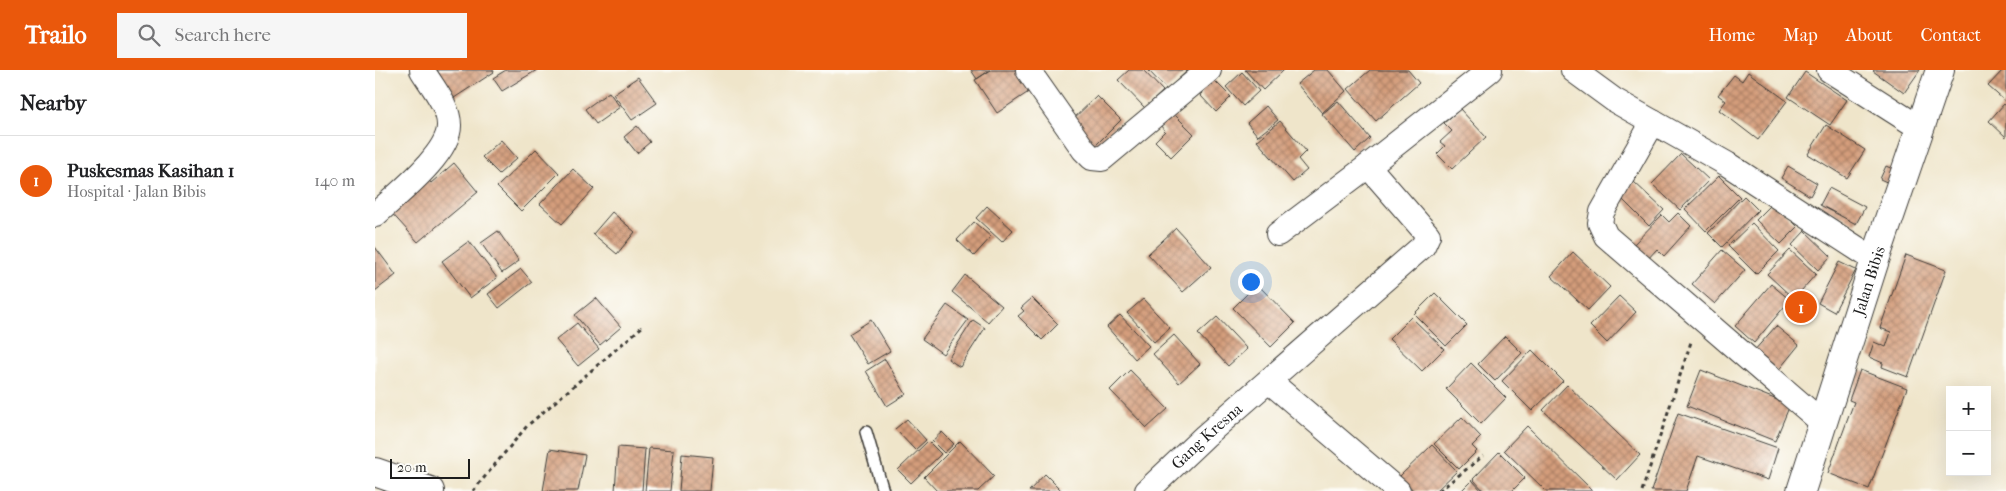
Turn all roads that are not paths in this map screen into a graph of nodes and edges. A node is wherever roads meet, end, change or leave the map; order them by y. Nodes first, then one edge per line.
1 (422, 70) edge
2 (1209, 70) edge
3 (1490, 70) edge
4 (1573, 70) edge
5 (1829, 70) edge
6 (1940, 70) edge
7 (1038, 74) edge
8 (1653, 122) junction
9 (1920, 128) junction
10 (1369, 166) junction
11 (375, 215) edge
12 (1279, 234) dead end
13 (1875, 260) junction
14 (1269, 381) junction
15 (1824, 424) junction
16 (867, 432) dead end
17 (375, 472) edge
18 (430, 491) edge
19 (883, 491) edge
20 (1147, 491) edge
21 (1398, 491) edge
22 (1801, 491) edge

1 - 11 street
2 - 7 street
3 - 10 street
4 - 8 street
5 - 9 street
6 - 9 main road, Jalan Bibis
8 - 13 street
8 - 15 street
9 - 13 main road, Jalan Bibis
10 - 12 street
10 - 14 street, Gang Kresna
13 - 15 main road, Jalan Bibis
14 - 20 street, Gang Kresna
14 - 21 street
15 - 22 main road, Jalan Bibis
16 - 19 lane
17 - 18 main road

